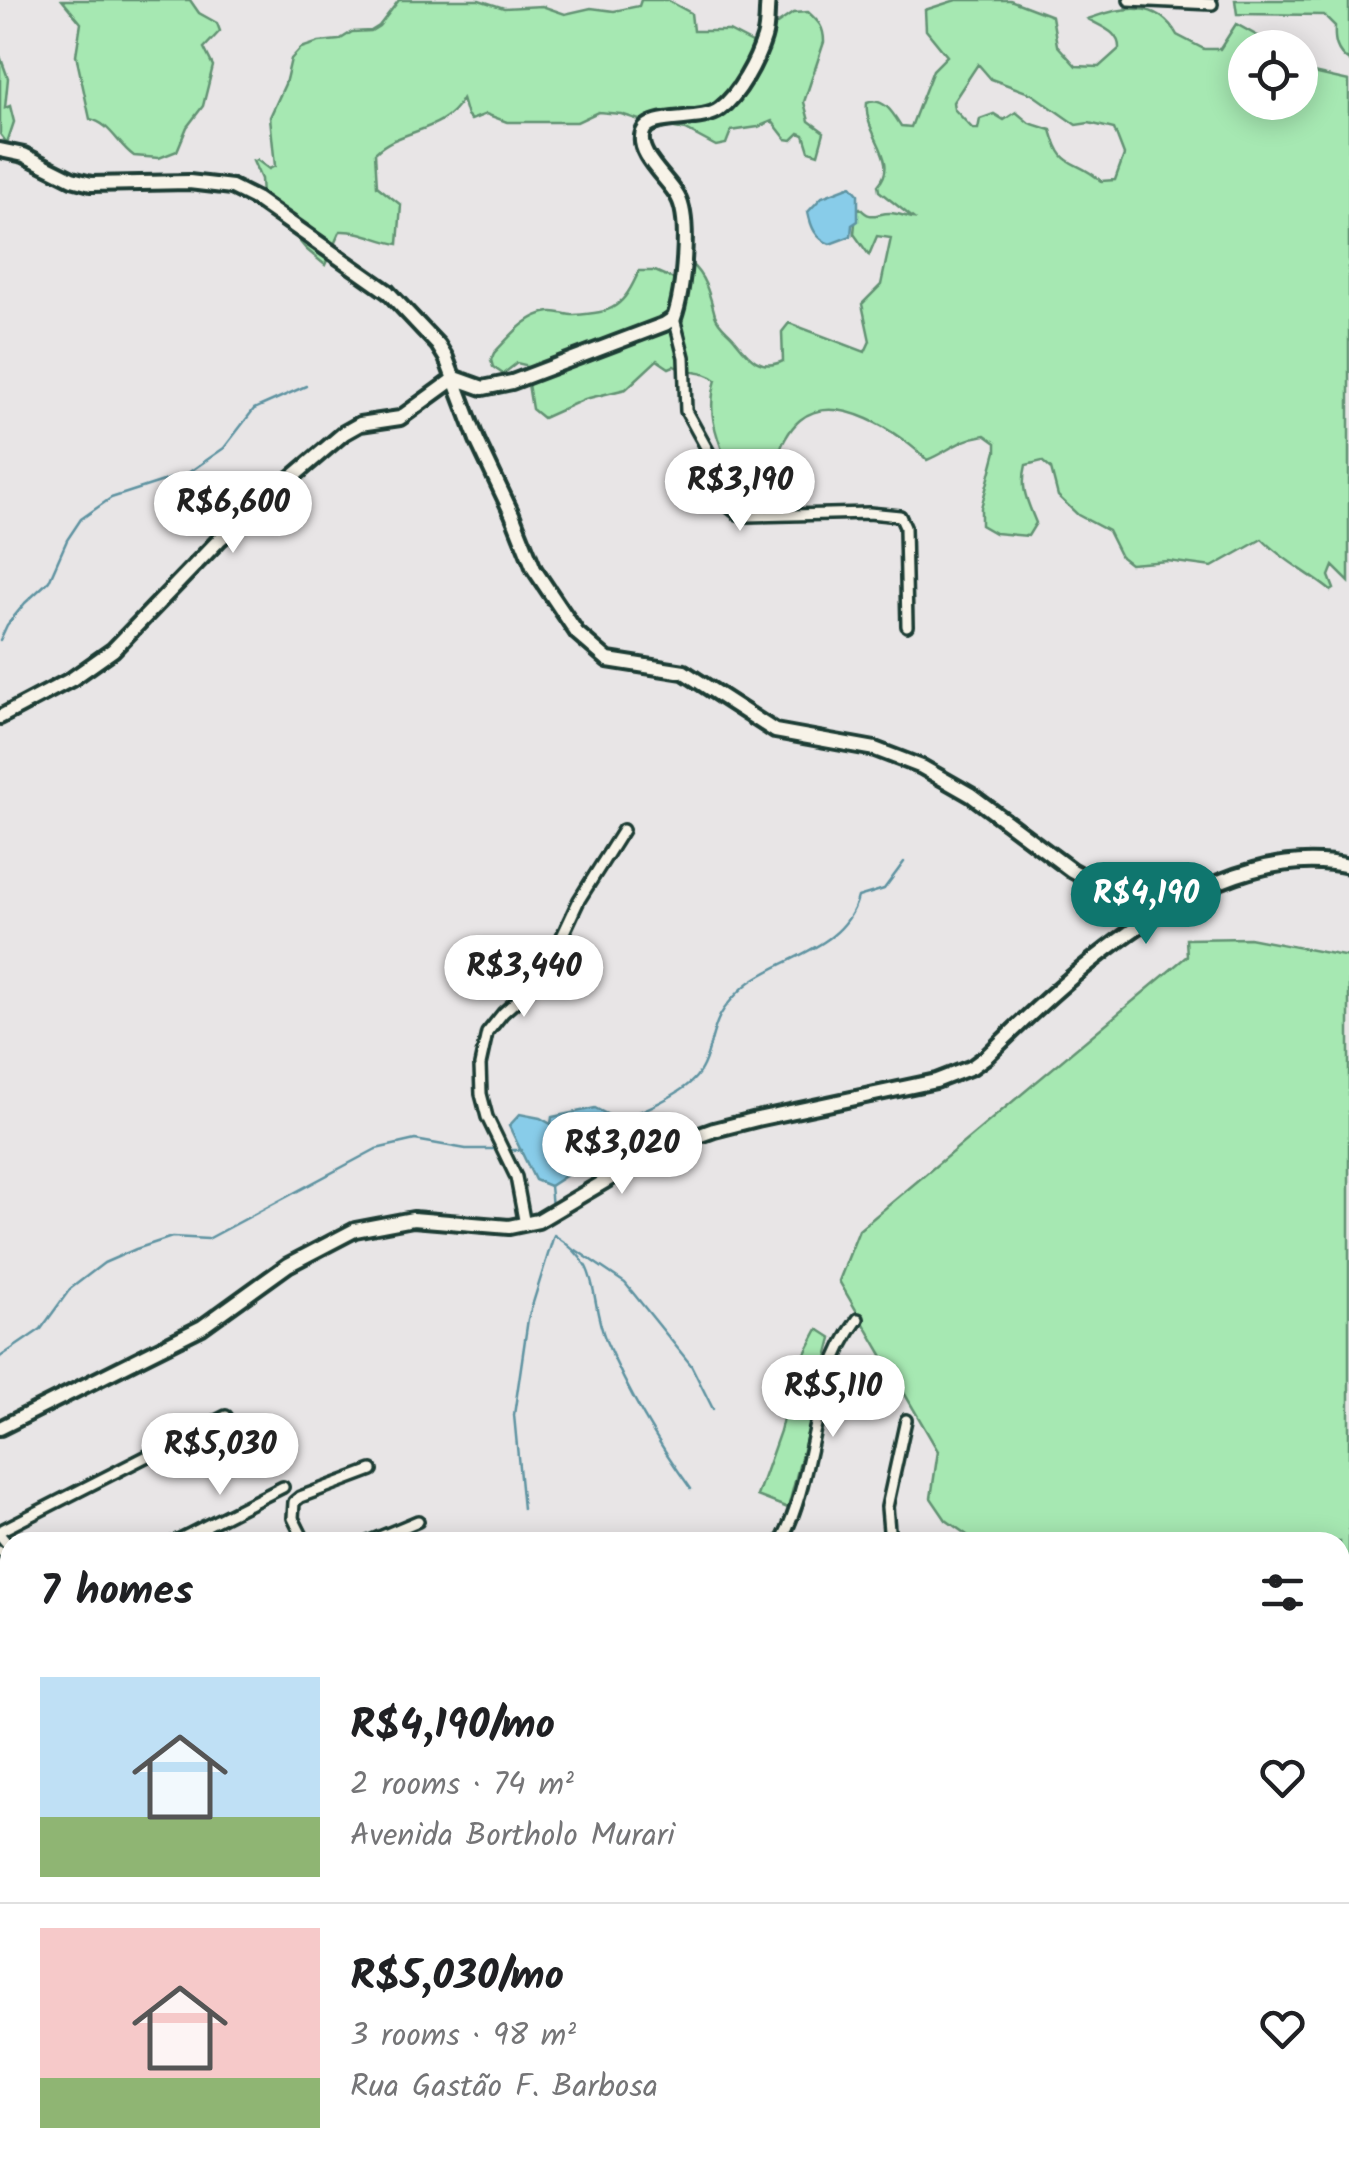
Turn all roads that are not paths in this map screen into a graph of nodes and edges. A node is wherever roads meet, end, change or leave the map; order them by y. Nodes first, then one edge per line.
1 (768, 0) edge
2 (1128, 0) edge
3 (1212, 4) dead end
4 (0, 150) edge
5 (674, 318) junction
6 (455, 378) junction
7 (907, 626) dead end
8 (0, 717) edge
9 (623, 830) dead end
10 (1349, 866) edge
11 (1172, 906) junction
12 (526, 1225) junction
13 (858, 1320) dead end
14 (226, 1416) dead end
15 (906, 1420) dead end
16 (0, 1428) edge
17 (372, 1470) dead end
18 (283, 1488) dead end
19 (418, 1522) dead end
20 (204, 1528) junction
21 (2, 1532) edge
22 (195, 1532) edge
23 (206, 1532) edge
24 (301, 1532) edge
25 (393, 1532) edge
26 (785, 1532) edge
27 (889, 1532) edge

1 - 5 street
2 - 3 street
4 - 6 street
5 - 6 street
5 - 7 street
6 - 8 street
6 - 11 street
9 - 12 street
10 - 11 street
11 - 12 street
12 - 16 street
13 - 26 street
14 - 21 street
15 - 27 street
17 - 24 street
18 - 20 street
19 - 25 street
20 - 22 street
20 - 23 street

